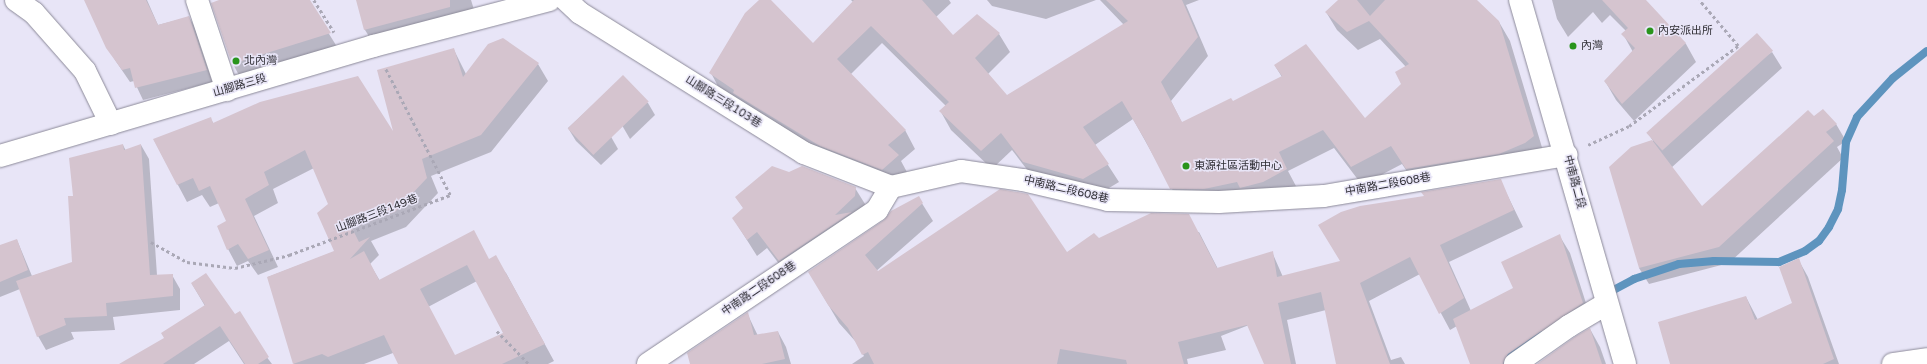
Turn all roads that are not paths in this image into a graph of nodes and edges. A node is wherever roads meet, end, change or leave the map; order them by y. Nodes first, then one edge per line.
1 (16, 0) edge
2 (197, 0) edge
3 (549, 0) edge
4 (566, 0) edge
5 (1520, 0) edge
6 (227, 90) junction
7 (111, 124) junction
8 (1567, 155) junction
9 (0, 156) edge
10 (891, 187) junction
11 (1606, 304) junction
12 (1927, 359) edge
13 (648, 364) edge
14 (1515, 364) edge
15 (1625, 364) edge
16 (1893, 364) edge

1 - 7 main road
2 - 6 main road
3 - 6 main road, 山腳路三段
4 - 10 main road, 山腳路三段103巷
5 - 8 main road, 中南路二段
6 - 7 main road, 山腳路三段
7 - 9 main road, 山腳路三段
8 - 10 main road, 中南路二段608巷
8 - 11 main road, 中南路二段
10 - 13 main road, 中南路二段608巷
11 - 14 main road
11 - 15 main road, 中南路二段
12 - 16 main road

